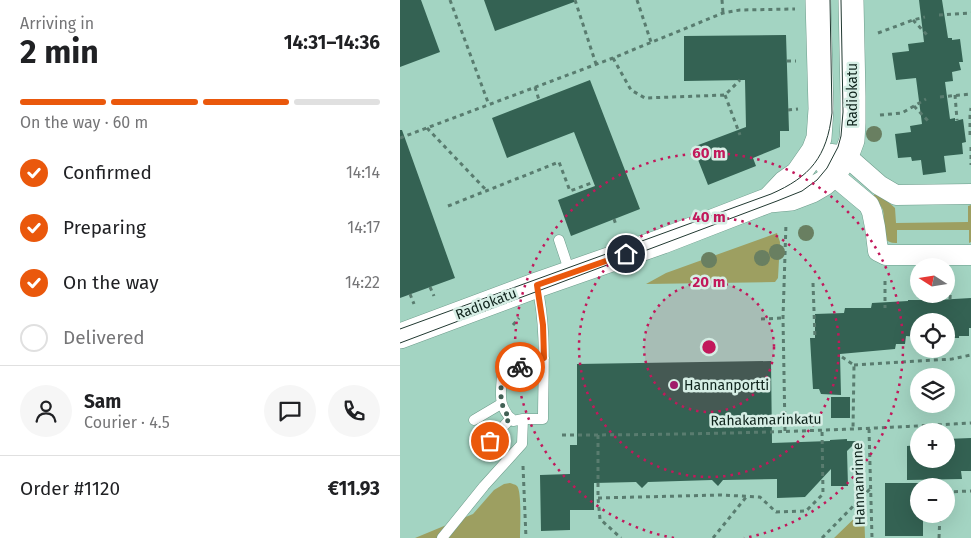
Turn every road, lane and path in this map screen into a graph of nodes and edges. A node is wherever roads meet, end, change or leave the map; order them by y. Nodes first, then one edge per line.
1 (450, 0) edge
2 (575, 0) edge
3 (637, 0) edge
4 (722, 0) edge
5 (818, 0) edge
6 (851, 0) edge
7 (795, 9) dead end
8 (723, 13) junction
9 (971, 13) edge
10 (939, 16) dead end
11 (925, 17) dead end
12 (913, 20) junction
13 (878, 33) dead end
14 (928, 36) dead end
15 (651, 42) junction
16 (612, 58) junction
17 (787, 61) dead end
18 (796, 61) dead end
19 (596, 64) junction
20 (740, 80) dead end
21 (535, 87) junction
22 (971, 94) edge
23 (725, 95) junction
24 (955, 95) junction
25 (940, 97) dead end
26 (539, 100) dead end
27 (926, 100) dead end
28 (489, 105) junction
29 (914, 106) junction
30 (971, 108) edge
31 (798, 109) dead end
32 (788, 110) dead end
33 (880, 115) dead end
34 (957, 120) dead end
35 (930, 123) dead end
36 (427, 128) junction
37 (740, 135) dead end
38 (970, 135) edge
39 (400, 138) edge
40 (971, 147) edge
41 (814, 152) junction
42 (840, 166) junction
43 (971, 166) edge
44 (594, 182) dead end
45 (487, 191) junction
46 (971, 194) edge
47 (769, 200) junction
48 (448, 206) dead end
49 (614, 219) dead end
50 (786, 223) dead end
51 (616, 225) dead end
52 (560, 240) dead end
53 (971, 255) edge
54 (570, 273) junction
55 (885, 281) dead end
56 (813, 283) dead end
57 (537, 285) junction
58 (430, 287) dead end
59 (410, 294) dead end
60 (434, 296) dead end
61 (414, 304) dead end
62 (885, 308) dead end
63 (783, 318) junction
64 (761, 319) dead end
65 (400, 336) edge
66 (814, 338) dead end
67 (971, 355) edge
68 (842, 357) dead end
69 (544, 358) junction
70 (854, 365) junction
71 (501, 404) junction
72 (510, 418) junction
73 (523, 419) junction
74 (474, 420) dead end
75 (971, 423) edge
76 (853, 429) junction
77 (869, 429) junction
78 (822, 430) junction
79 (785, 431) junction
80 (562, 435) dead end
81 (598, 435) junction
82 (490, 441) dead end
83 (522, 444) junction
84 (870, 488) junction
85 (971, 491) edge
86 (955, 492) edge
87 (747, 496) junction
88 (598, 498) junction
89 (940, 523) edge
90 (442, 538) edge
91 (526, 538) edge
92 (621, 538) edge
93 (713, 538) edge
94 (822, 538) edge
95 (872, 538) edge
96 (939, 538) edge

1 - 28 path
2 - 19 path
3 - 15 path
4 - 8 path
5 - 41 street, Radiokatu
6 - 42 street, Radiokatu
7 - 8 path
8 - 15 path
9 - 10 path
11 - 12 path
12 - 13 path
12 - 14 path
15 - 16 path
16 - 19 path
16 - 23 path
17 - 18 path
19 - 21 path
20 - 23 path
21 - 26 path
21 - 28 path
22 - 24 path
23 - 37 path
24 - 25 path
24 - 34 path
27 - 29 path
28 - 36 path
29 - 33 path
29 - 35 path
30 - 38 path
31 - 32 path
36 - 39 path
36 - 45 path
40 - 43 path
41 - 42 street
41 - 47 street, Radiokatu
42 - 46 street
42 - 47 street, Radiokatu
42 - 53 street
44 - 45 path
45 - 48 path
47 - 54 street, Radiokatu
49 - 51 path
50 - 63 path
52 - 54 lane
54 - 57 street, Radiokatu
55 - 62 path
56 - 66 path
57 - 65 street, Radiokatu
57 - 69 lane
58 - 60 path
59 - 61 path
63 - 64 path
63 - 79 path
67 - 70 path
68 - 70 path
69 - 71 lane
69 - 73 lane
70 - 76 path
71 - 72 lane
71 - 74 lane
72 - 73 lane
72 - 82 lane
73 - 83 lane
75 - 77 path, Rahakamarinkatu
76 - 77 path, Rahakamarinkatu
76 - 78 path, Rahakamarinkatu
77 - 84 path, Hannanrinne
78 - 79 path, Rahakamarinkatu
78 - 87 path
79 - 81 path, Rahakamarinkatu
80 - 81 path, Rahakamarinkatu
81 - 88 path
83 - 90 lane
83 - 91 path
84 - 94 path
84 - 95 path, Hannanrinne
85 - 86 path
87 - 88 path
87 - 93 path
88 - 92 path
89 - 96 path

